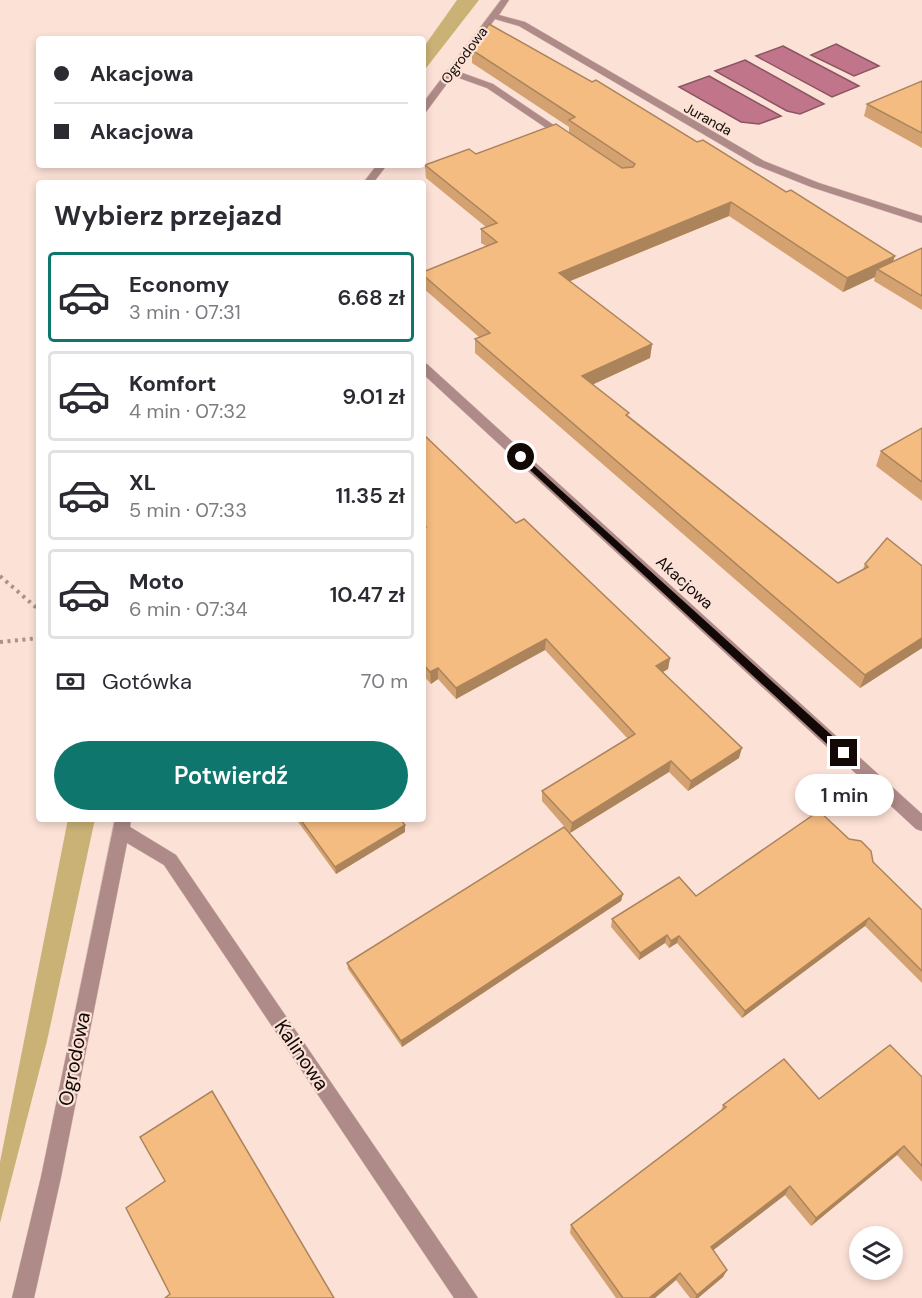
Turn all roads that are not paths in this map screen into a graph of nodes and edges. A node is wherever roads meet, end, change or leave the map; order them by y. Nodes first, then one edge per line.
1 (505, 0) edge
2 (494, 16) junction
3 (451, 72) junction
4 (426, 106) edge
5 (578, 145) edge
6 (380, 168) edge
7 (370, 180) edge
8 (922, 220) edge
9 (426, 370) edge
10 (122, 824) edge
11 (922, 824) edge
12 (23, 1298) edge
13 (467, 1298) edge

1 - 2 street, Ogrodowa
2 - 3 street, Ogrodowa
2 - 8 street, Juranda
3 - 4 street, Ogrodowa
3 - 5 street
6 - 7 street
9 - 11 street, Akacjowa
10 - 12 street, Ogrodowa
10 - 13 street, Kalinowa

